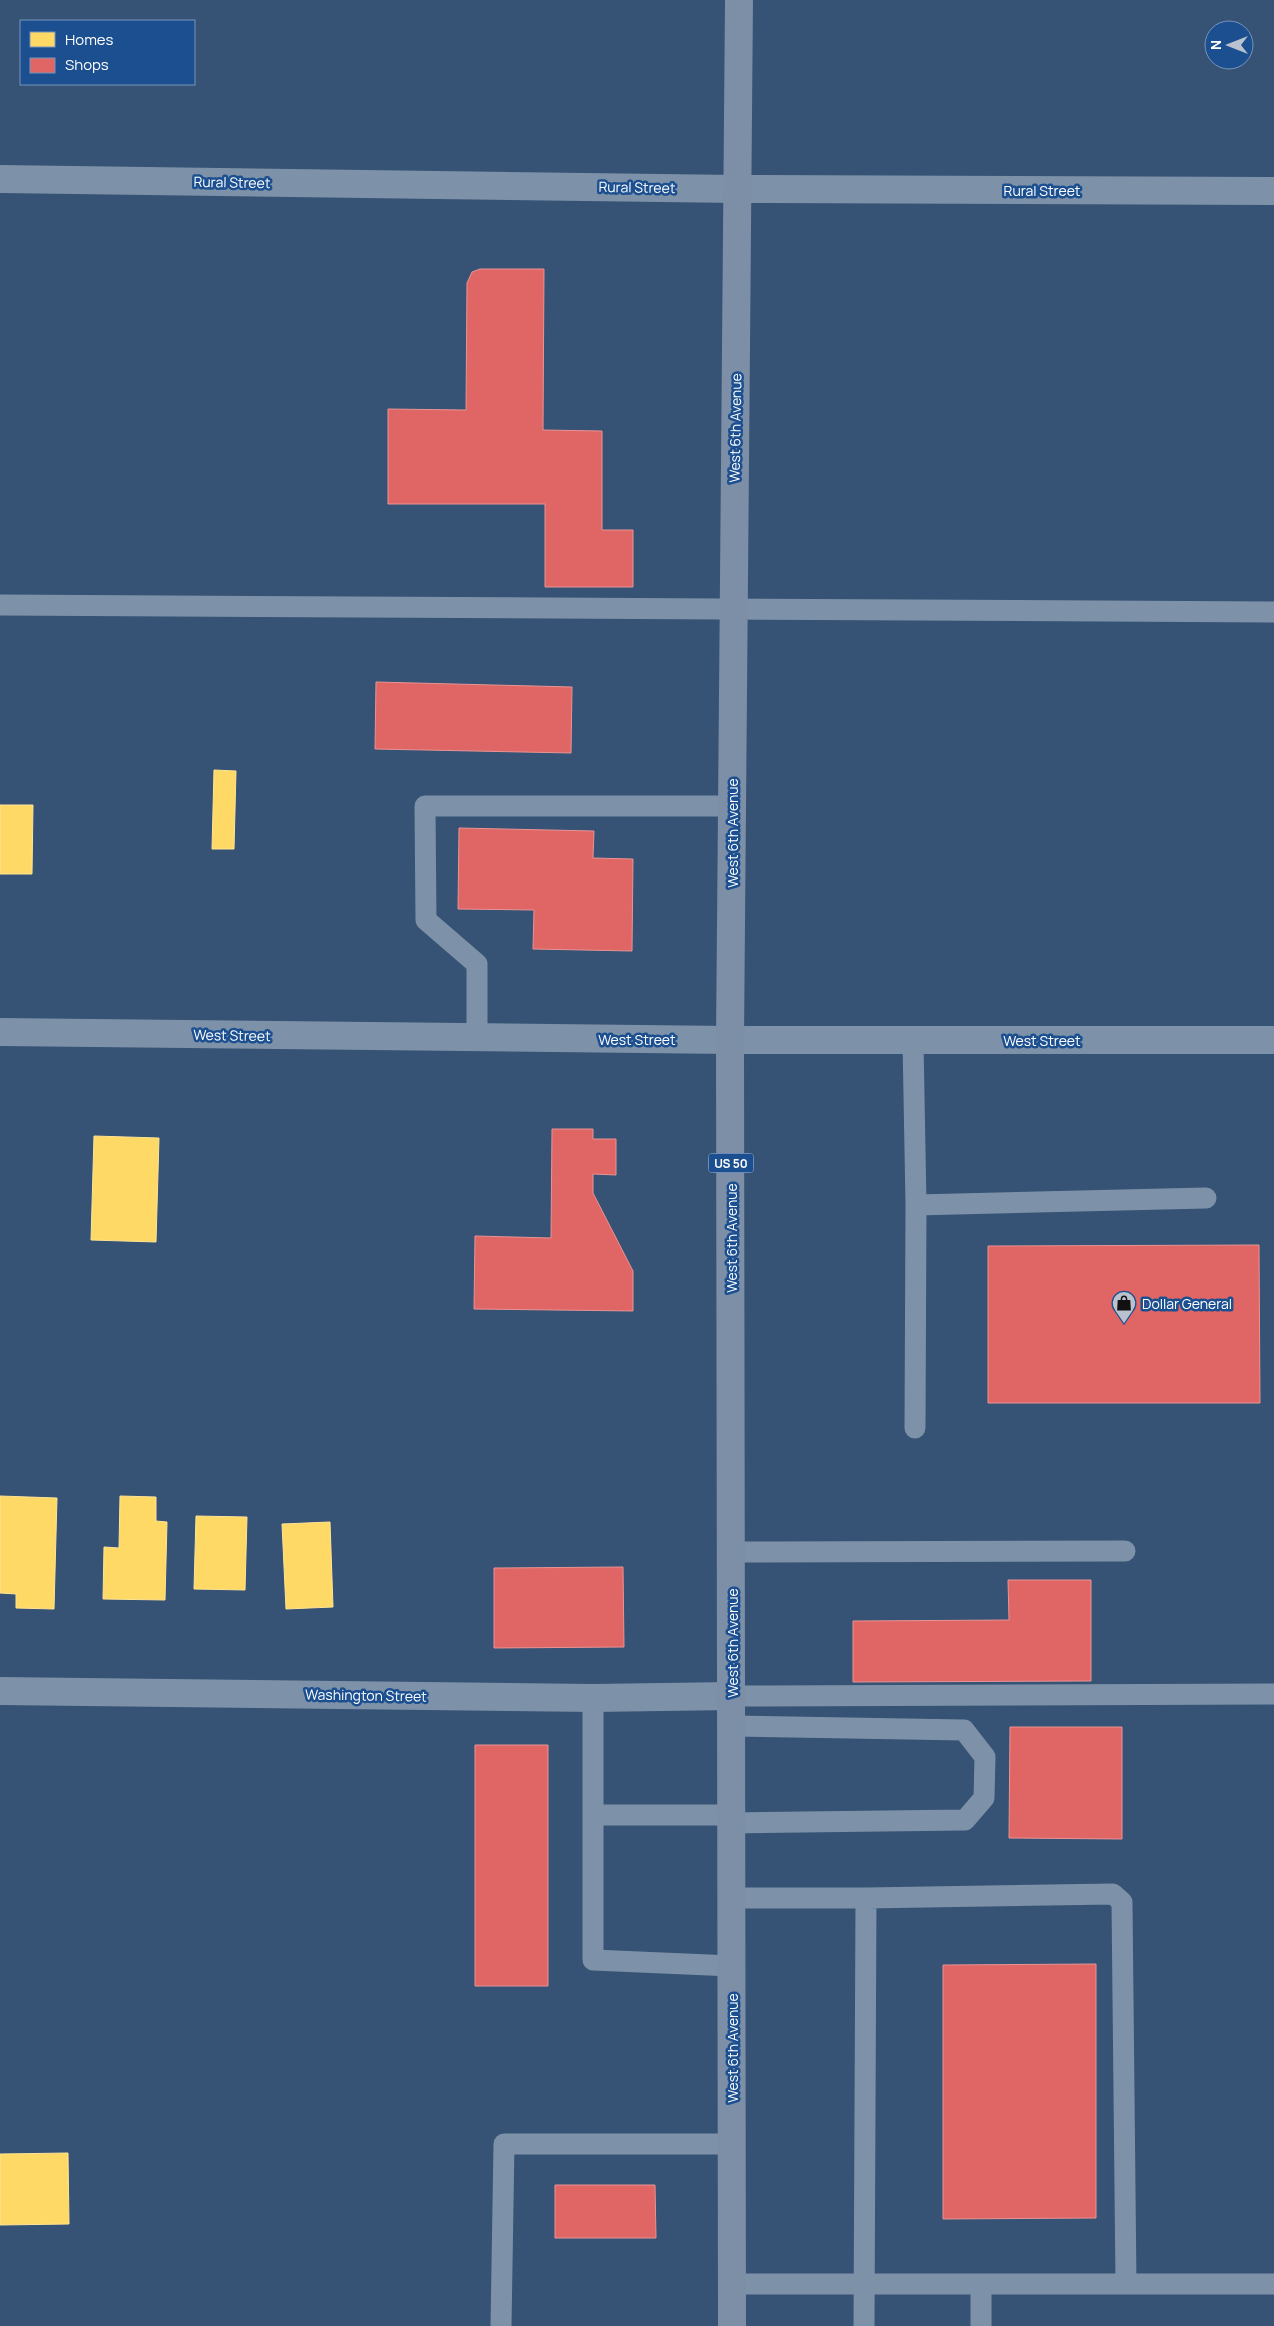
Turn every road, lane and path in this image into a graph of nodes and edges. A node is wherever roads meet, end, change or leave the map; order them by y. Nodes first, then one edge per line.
1 (739, 0) edge
2 (0, 179) edge
3 (737, 189) junction
4 (1274, 191) edge
5 (0, 605) edge
6 (733, 609) junction
7 (1274, 612) edge
8 (732, 806) junction
9 (0, 1032) edge
10 (477, 1038) junction
11 (730, 1040) junction
12 (1274, 1040) edge
13 (913, 1041) junction
14 (1206, 1198) dead end
15 (916, 1206) junction
16 (915, 1428) dead end
17 (1125, 1551) dead end
18 (731, 1552) junction
19 (0, 1691) edge
20 (1274, 1694) edge
21 (732, 1696) junction
22 (593, 1698) junction
23 (732, 1726) junction
24 (593, 1815) junction
25 (732, 1819) junction
26 (732, 1898) junction
27 (866, 1898) junction
28 (732, 1966) junction
29 (732, 2144) junction
30 (732, 2284) junction
31 (864, 2284) junction
32 (981, 2284) junction
33 (1126, 2284) junction
34 (1274, 2284) edge
35 (502, 2326) edge
36 (732, 2326) edge
37 (864, 2326) edge
38 (981, 2326) edge

1 - 3 main road, West 6th Avenue / US 50
2 - 3 street, Rural Street
3 - 4 street, Rural Street
3 - 6 main road, West 6th Avenue / US 50
5 - 6 lane
6 - 7 lane
6 - 8 main road, West 6th Avenue / US 50
8 - 10 lane
8 - 11 main road, West 6th Avenue / US 50
9 - 10 street, West Street
10 - 11 street, West Street
11 - 13 street, West Street
11 - 18 main road, West 6th Avenue / US 50
12 - 13 street, West Street
13 - 15 lane
14 - 15 lane
15 - 16 lane
17 - 18 lane
18 - 21 main road, West 6th Avenue / US 50
19 - 22 street, Washington Street
20 - 21 lane
21 - 22 street, Washington Street
21 - 23 main road, West 6th Avenue / US 50
22 - 24 lane
23 - 25 main road, West 6th Avenue / US 50
23 - 25 lane
24 - 25 lane
24 - 28 lane
25 - 26 main road, West 6th Avenue / US 50
26 - 27 lane
26 - 28 main road, West 6th Avenue / US 50
27 - 31 lane
27 - 33 lane
28 - 29 main road, West 6th Avenue / US 50
29 - 30 main road, West 6th Avenue / US 50
29 - 35 lane
30 - 31 lane
30 - 36 main road, West 6th Avenue / US 50
31 - 32 lane
31 - 37 lane
32 - 33 lane
32 - 38 lane
33 - 34 lane

